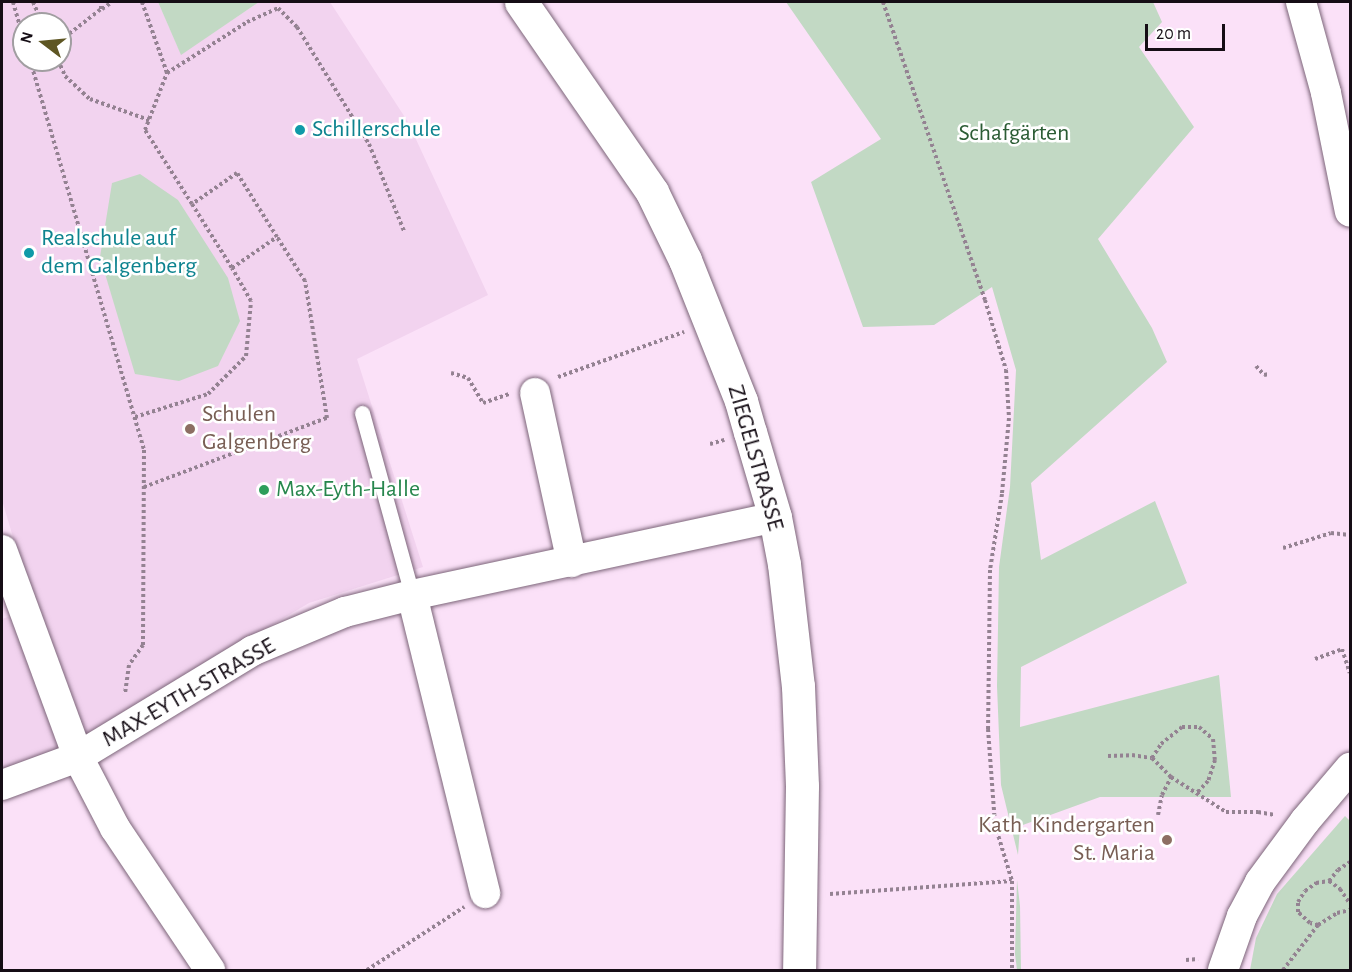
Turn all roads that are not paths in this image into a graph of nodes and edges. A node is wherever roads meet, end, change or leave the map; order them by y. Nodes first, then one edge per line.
1 (521, 2) edge
2 (1301, 2) edge
3 (1350, 212) edge
4 (533, 388) road end
5 (362, 413) dead end
6 (775, 517) junction
7 (2, 550) edge
8 (572, 562) junction
9 (412, 595) junction
10 (78, 757) junction
11 (1350, 768) edge
12 (2, 785) edge
13 (484, 893) road end
14 (210, 970) edge
15 (799, 970) edge
16 (1223, 970) edge

1 - 6 main road, ZIEGELSTRASSE
2 - 3 street
4 - 8 street
5 - 9 lane
6 - 8 street, MAX-EYTH-STRASSE
6 - 15 main road, ZIEGELSTRASSE
7 - 10 street
8 - 9 street, MAX-EYTH-STRASSE
9 - 10 street, MAX-EYTH-STRASSE
9 - 13 street
10 - 12 street, MAX-EYTH-STRASSE
10 - 14 street
11 - 16 street

